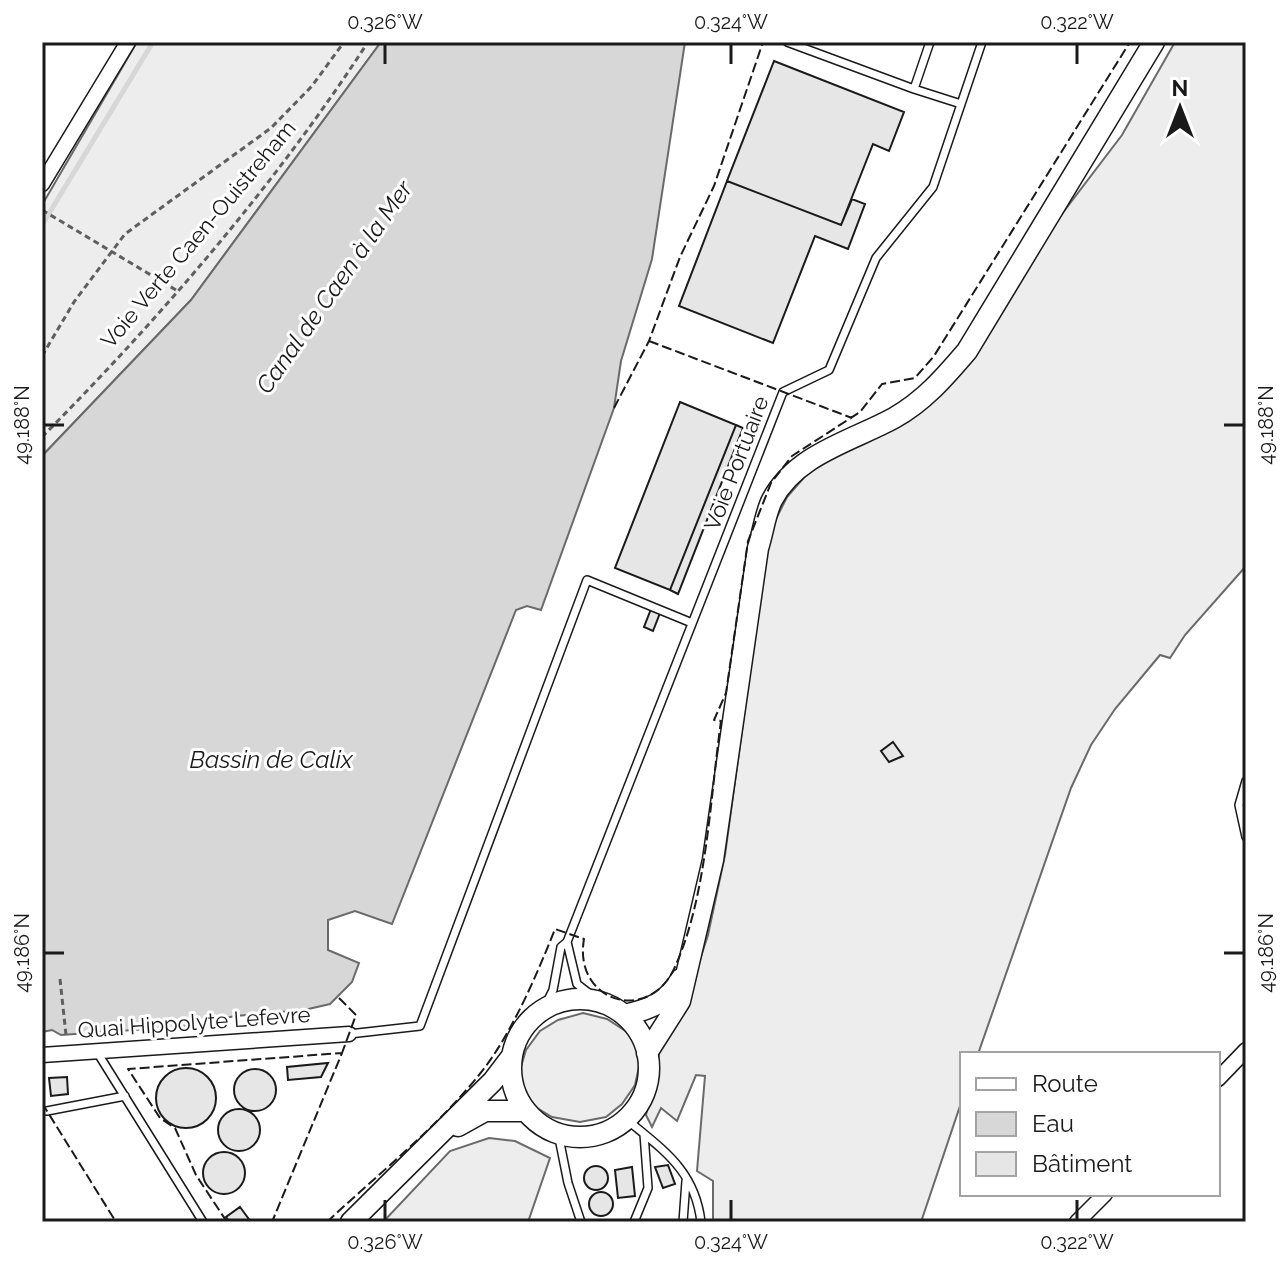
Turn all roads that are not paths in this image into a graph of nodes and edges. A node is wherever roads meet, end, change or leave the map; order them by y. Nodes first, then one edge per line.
1 (128, 42) edge
2 (787, 42) edge
3 (930, 42) edge
4 (982, 42) edge
5 (1154, 42) edge
6 (914, 89) junction
7 (961, 104) junction
8 (42, 184) edge
9 (692, 623) junction
10 (1246, 781) edge
11 (1246, 837) edge
12 (568, 938) junction
13 (689, 965) junction
14 (599, 1001) junction
15 (543, 1010) junction
16 (624, 1015) junction
17 (349, 1034) joint
18 (96, 1050) junction
19 (1246, 1050) edge
20 (647, 1053) junction
21 (42, 1055) edge
22 (512, 1056) junction
23 (1246, 1060) edge
24 (1222, 1075) edge
25 (125, 1096) junction
26 (47, 1111) dead end
27 (526, 1111) junction
28 (626, 1119) junction
29 (558, 1133) junction
30 (644, 1134) junction
31 (409, 1166) junction
32 (686, 1178) junction
33 (1103, 1196) edge
34 (203, 1222) edge
35 (351, 1222) edge
36 (581, 1222) edge
37 (634, 1222) edge
38 (683, 1222) edge
39 (701, 1222) edge
40 (1077, 1222) edge

1 - 8 street
2 - 6 lane
3 - 6 lane
4 - 7 lane, Voie Portuaire
5 - 13 street
6 - 7 lane
7 - 9 lane, Voie Portuaire
9 - 12 lane, Voie Portuaire
9 - 17 lane
10 - 11 lane
12 - 14 lane
12 - 15 lane, Voie Portuaire
13 - 16 street
13 - 20 street
14 - 15 street
14 - 16 street
15 - 22 street
16 - 20 street
17 - 18 street, Quai Hippolyte Lefevre
18 - 21 street, Quai Hippolyte Lefevre
18 - 25 lane
19 - 24 street
20 - 28 street
22 - 27 street
22 - 31 street
23 - 24 lane
25 - 26 lane
25 - 34 lane
27 - 29 street
27 - 31 street
28 - 29 street
28 - 30 lane
29 - 36 lane
30 - 32 lane
30 - 37 lane
31 - 35 street
32 - 38 lane
32 - 39 lane
33 - 40 street

